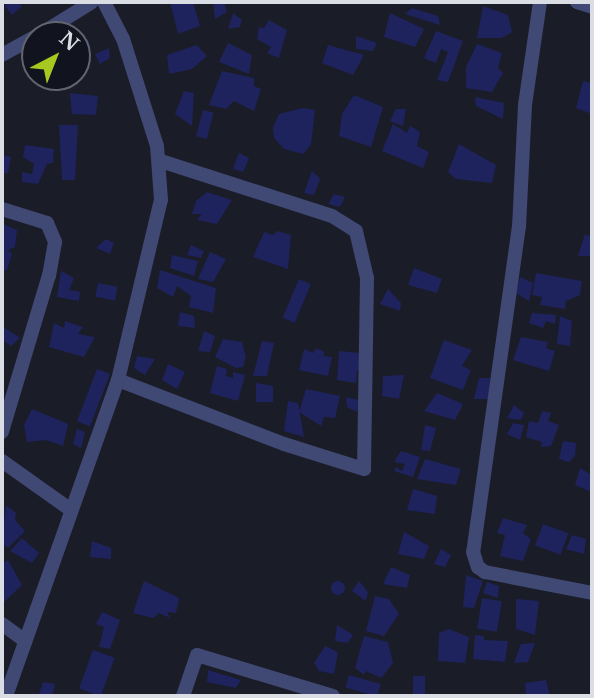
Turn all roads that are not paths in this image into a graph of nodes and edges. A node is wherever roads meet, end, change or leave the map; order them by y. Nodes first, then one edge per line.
1 (92, 2) edge
2 (104, 2) edge
3 (540, 2) edge
4 (577, 2) edge
5 (592, 7) edge
6 (61, 21) edge
7 (21, 45) edge
8 (2, 55) edge
9 (161, 160) junction
10 (2, 209) edge
11 (118, 380) junction
12 (2, 432) edge
13 (2, 461) edge
14 (71, 510) junction
15 (592, 593) edge
16 (2, 624) edge
17 (25, 641) junction
18 (6, 696) edge
19 (183, 696) edge
20 (333, 696) edge

1 - 6 street
2 - 9 street
3 - 15 street
4 - 5 street
7 - 8 street
9 - 11 street
9 - 11 street
10 - 12 street
11 - 14 street
13 - 14 street
14 - 17 street
16 - 17 street
17 - 18 street
19 - 20 street

